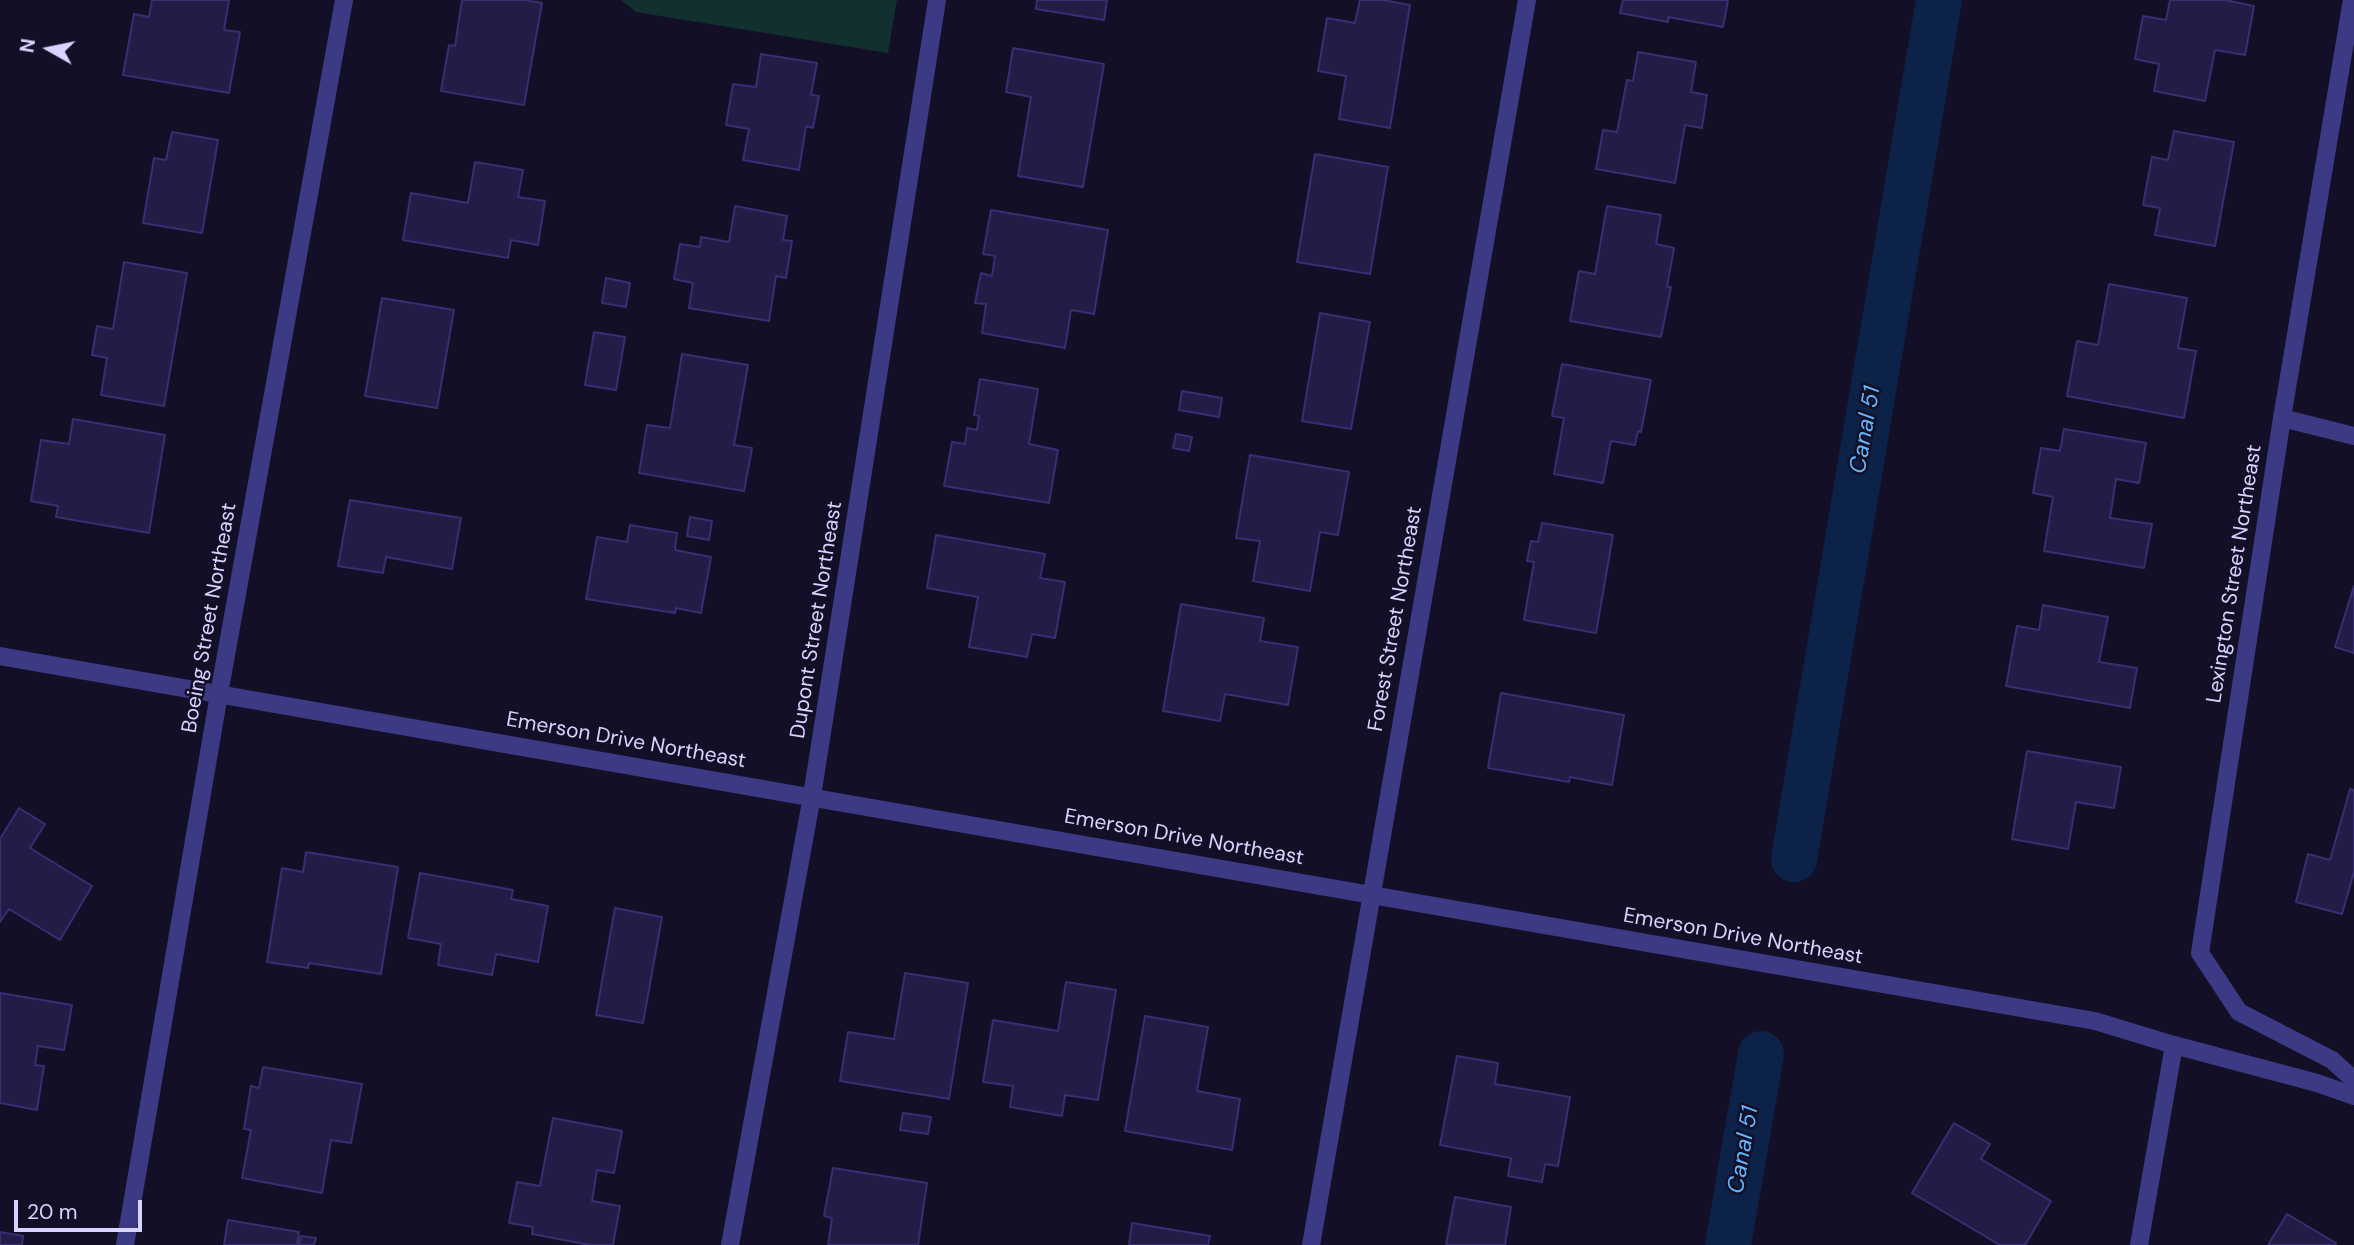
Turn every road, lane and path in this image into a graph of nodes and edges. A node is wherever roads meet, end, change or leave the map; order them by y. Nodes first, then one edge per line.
1 (344, 0) edge
2 (937, 0) edge
3 (1527, 0) edge
4 (2352, 0) edge
5 (2281, 418) junction
6 (2354, 436) edge
7 (0, 656) edge
8 (219, 694) junction
9 (812, 796) junction
10 (1371, 895) junction
11 (2174, 1045) junction
12 (2354, 1080) edge
13 (2354, 1096) edge
14 (125, 1245) edge
15 (730, 1245) edge
16 (1311, 1245) edge
17 (2138, 1245) edge

1 - 8 street, Boeing Street Northeast
2 - 9 street, Dupont Street Northeast
3 - 10 street, Forest Street Northeast
4 - 5 street, Lexington Street Northeast
5 - 6 street
5 - 12 street, Lexington Street Northeast
7 - 8 street, Emerson Drive Northeast
8 - 9 street, Emerson Drive Northeast
8 - 14 street, Boeing Street Northeast
9 - 10 street, Emerson Drive Northeast
9 - 15 street, Dupont Street Northeast
10 - 11 street, Emerson Drive Northeast
10 - 16 street, Forest Street Northeast
11 - 13 street, Emerson Drive Northeast
11 - 17 street

